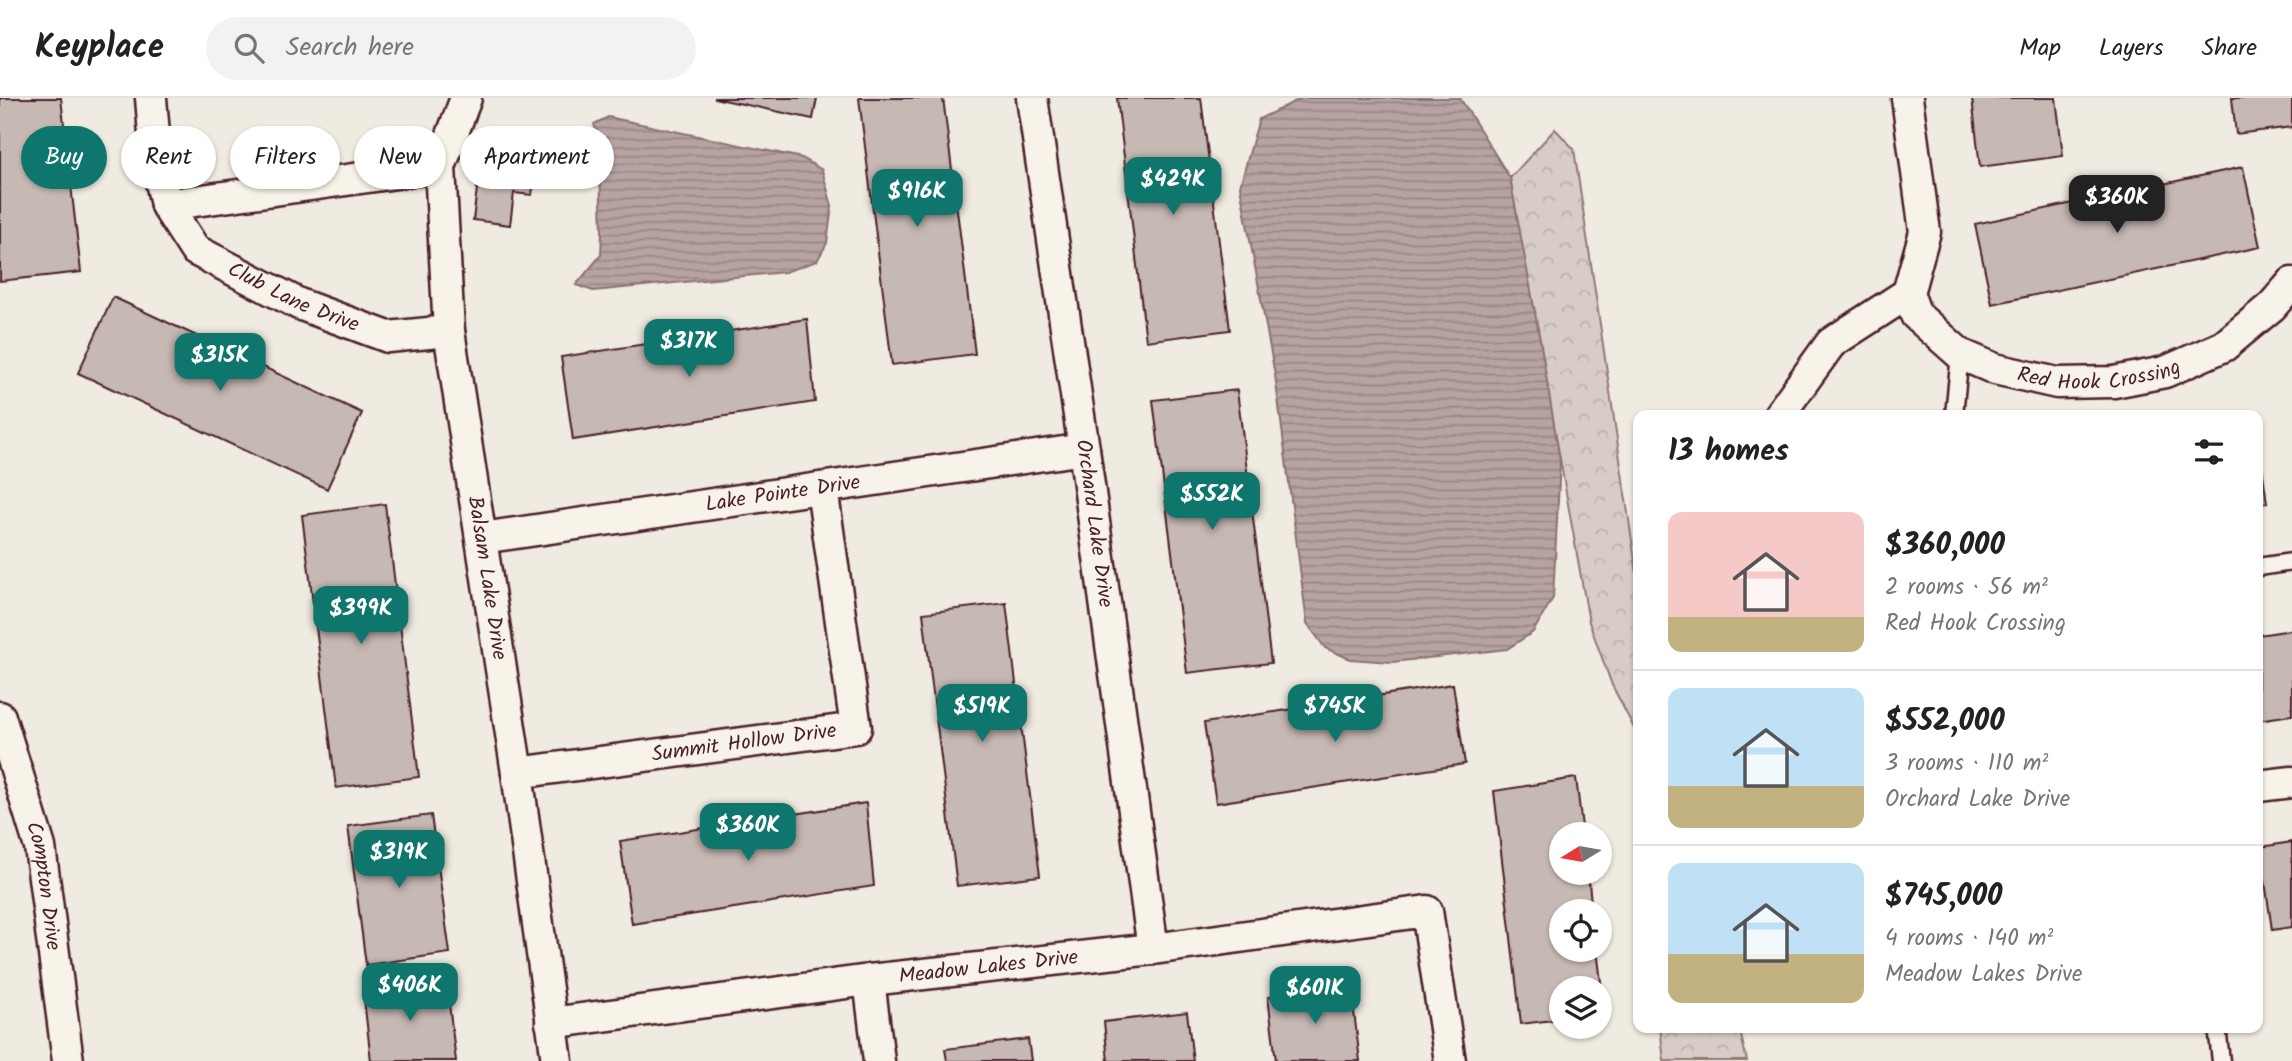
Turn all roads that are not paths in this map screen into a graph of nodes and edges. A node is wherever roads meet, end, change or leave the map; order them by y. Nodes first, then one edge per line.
1 (151, 98) edge
2 (466, 98) edge
3 (1032, 98) edge
4 (1905, 99) edge
5 (446, 151) edge
6 (354, 179) edge
7 (441, 189) edge
8 (166, 205) junction
9 (1908, 293) junction
10 (2289, 296) edge
11 (449, 331) junction
12 (1960, 354) junction
13 (1783, 410) edge
14 (1954, 410) edge
15 (1084, 449) junction
16 (822, 488) junction
17 (482, 538) junction
18 (2292, 562) edge
19 (2263, 565) edge
20 (0, 717) edge
21 (517, 772) junction
22 (2292, 782) edge
23 (2263, 785) edge
24 (1153, 949) junction
25 (869, 980) junction
26 (551, 1023) junction
27 (2218, 1033) edge
28 (68, 1061) edge
29 (556, 1061) edge
30 (879, 1061) edge
31 (1450, 1061) edge
32 (2221, 1061) edge

1 - 8 street, Club Lane Drive
2 - 5 street, Balsam Lake Drive
3 - 15 street, Orchard Lake Drive
4 - 9 street
6 - 8 street
7 - 11 street, Balsam Lake Drive
8 - 11 street, Club Lane Drive
9 - 12 street, Red Hook Crossing
9 - 13 street
10 - 12 street, Red Hook Crossing
11 - 17 street, Balsam Lake Drive
12 - 14 lane
15 - 16 street, Lake Pointe Drive
15 - 24 street, Orchard Lake Drive
16 - 17 street, Lake Pointe Drive
16 - 21 street, Summit Hollow Drive
17 - 21 street, Balsam Lake Drive
18 - 19 lane
20 - 28 street, Compton Drive
21 - 26 street, Balsam Lake Drive
22 - 23 street
24 - 25 street, Meadow Lakes Drive
24 - 31 street, Meadow Lakes Drive
25 - 26 street, Meadow Lakes Drive
25 - 30 street
26 - 29 street, Balsam Lake Drive
27 - 32 lane

